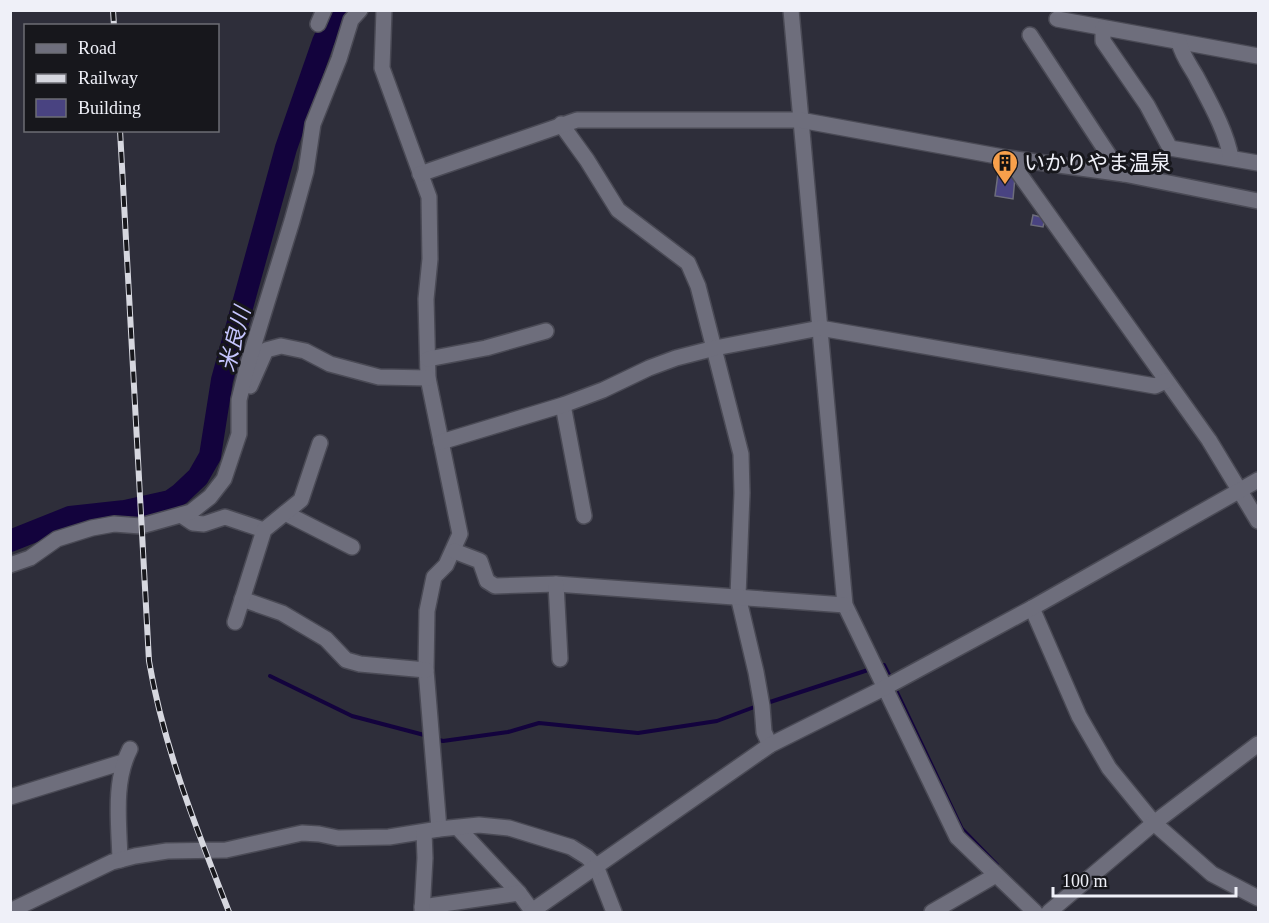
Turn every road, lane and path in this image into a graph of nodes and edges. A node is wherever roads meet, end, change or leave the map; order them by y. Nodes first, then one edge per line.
1 (360, 10) edge
2 (384, 10) edge
3 (791, 10) edge
4 (1057, 19) dead end
5 (1103, 28) junction
6 (1030, 35) dead end
7 (1179, 42) junction
8 (1258, 56) edge
9 (800, 120) junction
10 (561, 124) junction
11 (1008, 158) junction
12 (1231, 158) junction
13 (1258, 163) edge
14 (420, 174) junction
15 (1124, 174) junction
16 (1258, 201) edge
17 (820, 328) junction
18 (546, 332) dead end
19 (715, 348) junction
20 (428, 359) junction
21 (428, 378) junction
22 (1166, 381) junction
23 (239, 400) junction
24 (563, 405) junction
25 (441, 442) junction
26 (320, 443) dead end
27 (1258, 480) edge
28 (1240, 490) junction
29 (285, 513) junction
30 (182, 515) junction
31 (584, 516) dead end
32 (1258, 521) edge
33 (264, 530) junction
34 (352, 547) dead end
35 (454, 551) junction
36 (10, 565) edge
37 (556, 584) junction
38 (738, 596) junction
39 (242, 599) junction
40 (845, 605) junction
41 (1032, 608) junction
42 (235, 622) dead end
43 (560, 659) dead end
44 (426, 670) junction
45 (884, 688) junction
46 (1258, 744) edge
47 (770, 745) junction
48 (10, 797) edge
49 (1154, 824) junction
50 (458, 828) junction
51 (439, 829) junction
52 (424, 832) junction
53 (120, 860) junction
54 (596, 866) junction
55 (996, 875) junction
56 (519, 893) junction
57 (1258, 898) edge
58 (422, 910) edge
59 (10, 911) edge
60 (532, 912) edge
61 (614, 912) edge
62 (932, 912) edge
63 (1035, 912) edge
64 (1049, 912) edge

1 - 23 street
2 - 14 street
3 - 9 street
4 - 5 street
5 - 7 street
5 - 12 street
6 - 15 street
7 - 8 street
7 - 12 street
9 - 10 street
9 - 11 street
9 - 17 street
10 - 14 street
10 - 19 street
11 - 15 street
11 - 22 street
12 - 13 street
14 - 20 street
15 - 16 street
17 - 19 street
17 - 22 street
17 - 40 street
18 - 20 street
19 - 24 street
19 - 38 street
20 - 21 street
21 - 23 street
21 - 25 street
22 - 28 street
23 - 30 street
24 - 25 street
24 - 31 street
25 - 35 street
26 - 29 street
27 - 28 street
28 - 32 street
28 - 41 street
29 - 33 street
29 - 34 street
30 - 33 street
30 - 36 street
33 - 39 street
35 - 37 street
35 - 44 street
37 - 38 street
37 - 43 street
38 - 40 street
38 - 47 street
39 - 42 street
39 - 44 street
40 - 45 street
41 - 45 street
41 - 49 street
44 - 51 street
45 - 47 street
45 - 55 street
46 - 49 street
47 - 54 street
48 - 53 street
49 - 57 street
49 - 64 street
50 - 51 street
50 - 54 street
50 - 56 street
51 - 52 street
52 - 53 street
52 - 58 street
53 - 59 street
54 - 60 street
54 - 61 street
55 - 62 street
55 - 63 street
56 - 58 street
56 - 60 street

